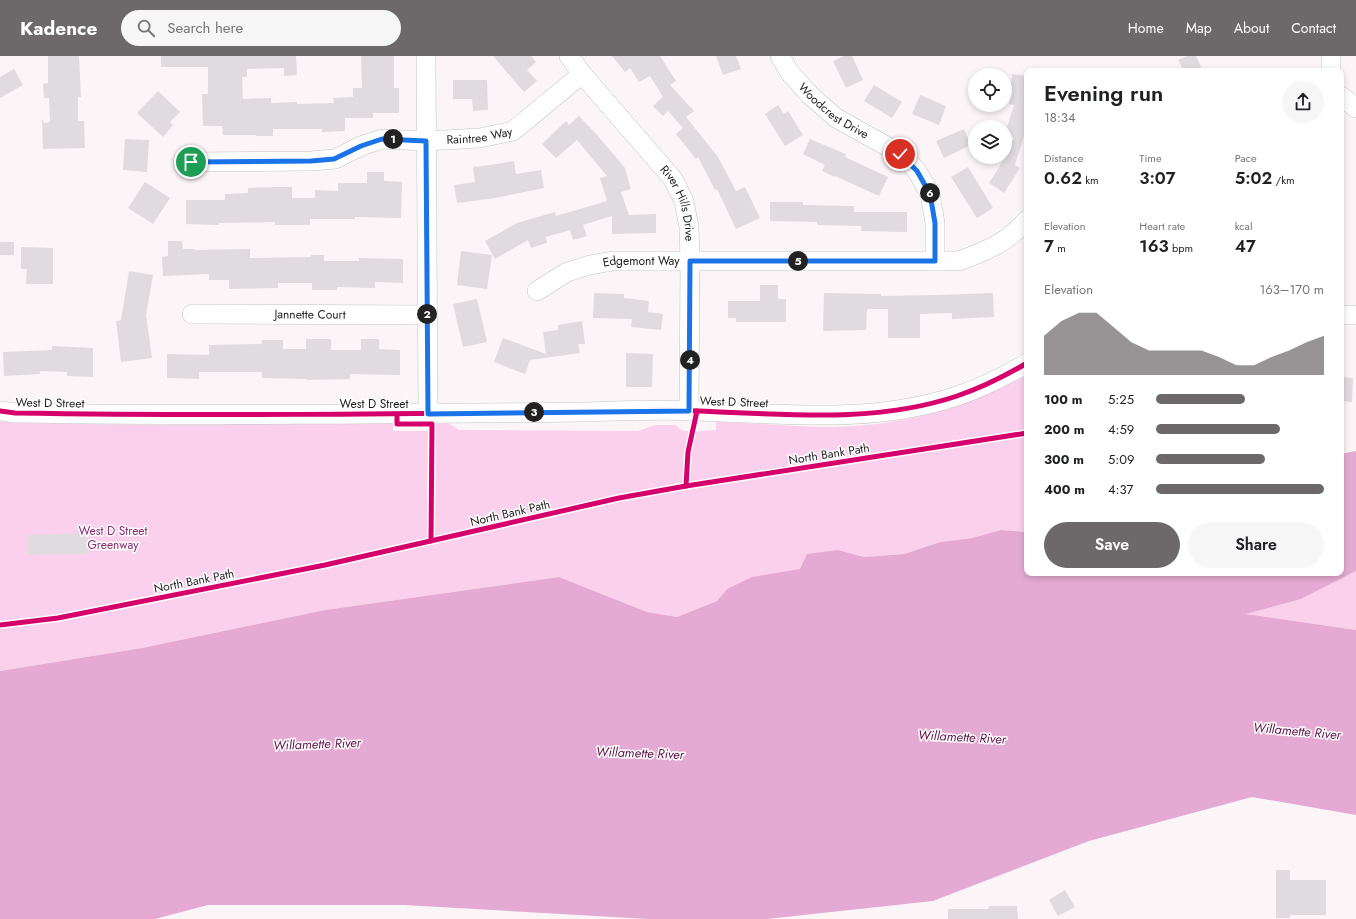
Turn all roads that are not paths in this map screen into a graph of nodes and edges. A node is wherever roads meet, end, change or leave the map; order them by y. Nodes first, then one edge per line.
1 (426, 56) edge
2 (569, 56) edge
3 (780, 56) edge
4 (1331, 56) edge
5 (1331, 68) edge
6 (582, 74) junction
7 (1344, 98) edge
8 (1356, 108) edge
9 (426, 141) junction
10 (191, 162) dead end
11 (1024, 223) edge
12 (690, 261) junction
13 (935, 261) junction
14 (537, 291) dead end
15 (192, 314) dead end
16 (427, 315) junction
17 (1344, 315) edge
18 (1356, 315) edge
19 (1024, 366) edge
20 (0, 411) edge
21 (689, 411) junction
22 (428, 414) junction

1 - 9 street
2 - 6 street, River Hills Drive
3 - 13 street, Woodcrest Drive
4 - 5 street
6 - 9 street, Raintree Way
6 - 12 street, River Hills Drive
7 - 8 street
9 - 10 street, Raintree Way
9 - 16 street
11 - 13 street, Edgemont Way
12 - 13 street, Edgemont Way
12 - 14 street, Edgemont Way
12 - 21 street, River Hills Drive
15 - 16 street, Jannette Court
16 - 22 street
17 - 18 street
19 - 21 street, West D Street
20 - 22 street, West D Street
21 - 22 street, West D Street

